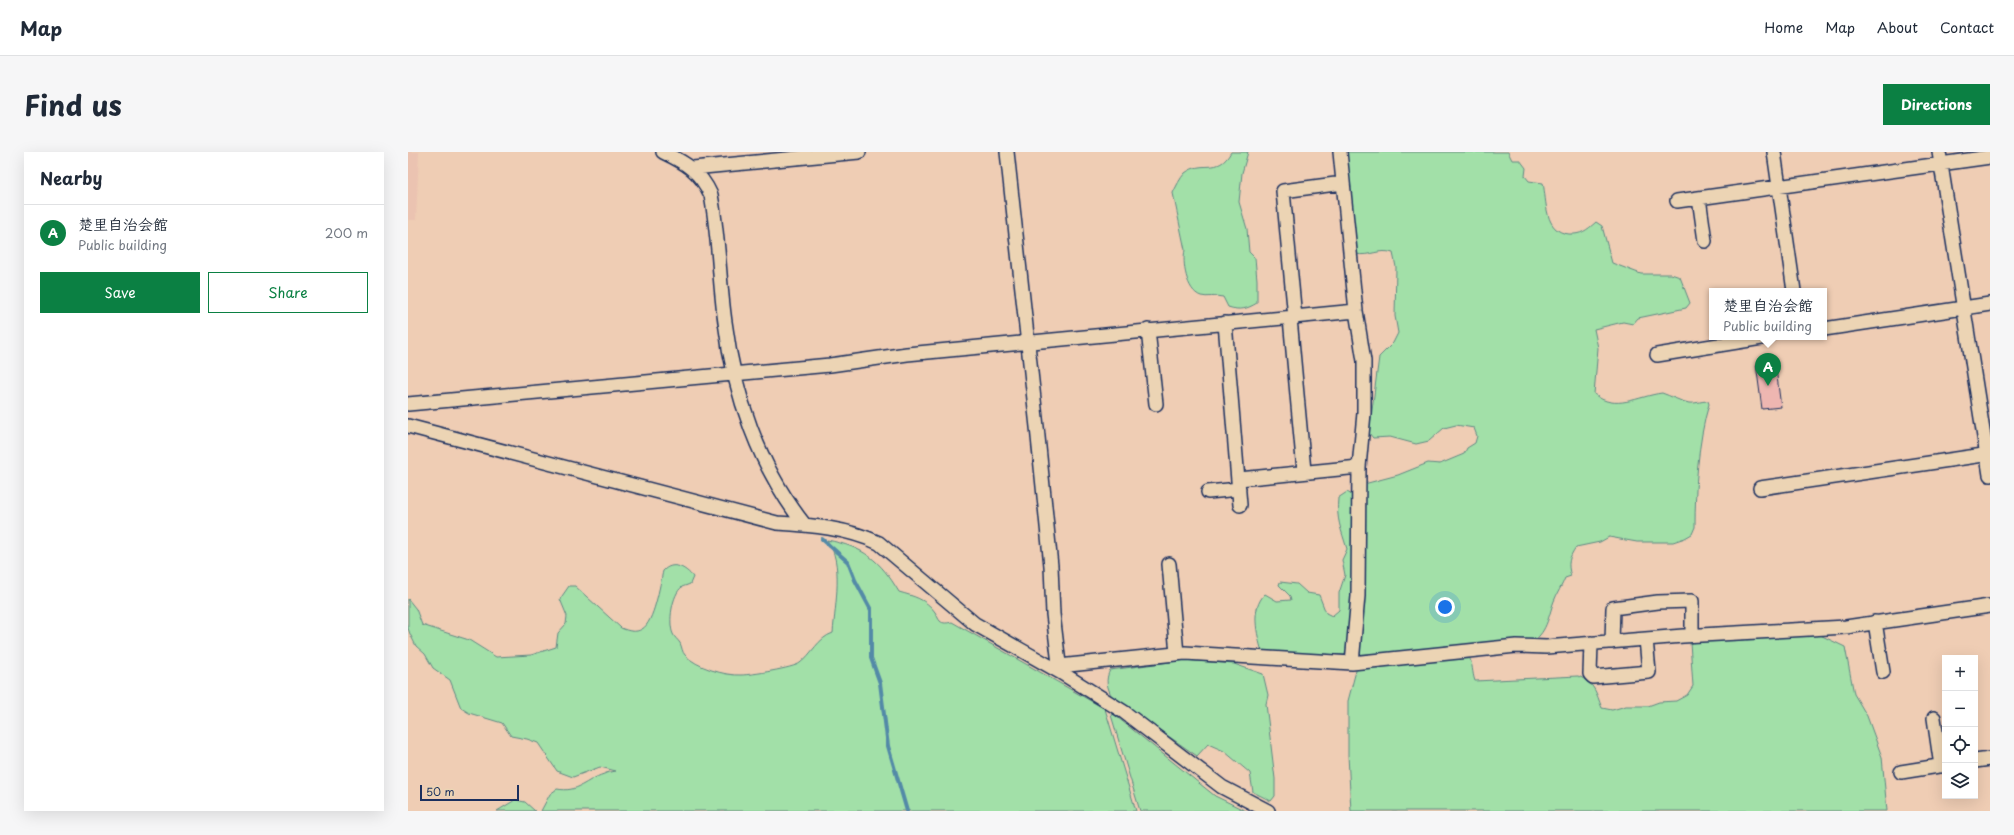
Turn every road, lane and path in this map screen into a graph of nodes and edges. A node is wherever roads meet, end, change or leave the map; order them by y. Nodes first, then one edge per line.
1 (663, 152) edge
2 (859, 152) edge
3 (1007, 152) edge
4 (1340, 152) edge
5 (1774, 152) edge
6 (1990, 157) edge
7 (1940, 158) edge
8 (693, 168) junction
9 (1343, 183) junction
10 (1779, 187) junction
11 (1699, 198) junction
12 (1677, 202) dead end
13 (1705, 241) dead end
14 (1794, 288) edge
15 (1990, 304) edge
16 (1964, 308) junction
17 (1356, 312) junction
18 (1293, 318) junction
19 (1225, 323) junction
20 (1827, 329) edge
21 (1148, 330) junction
22 (1750, 340) edge
23 (1027, 342) junction
24 (1657, 355) dead end
25 (734, 374) junction
26 (408, 404) edge
27 (1156, 404) dead end
28 (408, 426) edge
29 (1989, 454) edge
30 (1359, 467) junction
31 (1304, 471) junction
32 (1990, 476) edge
33 (1239, 484) junction
34 (1760, 488) dead end
35 (1208, 492) dead end
36 (1240, 505) dead end
37 (804, 524) junction
38 (1169, 564) dead end
39 (1990, 606) edge
40 (1875, 622) junction
41 (1692, 635) junction
42 (1646, 639) junction
43 (1612, 642) junction
44 (1591, 643) junction
45 (1177, 654) junction
46 (1352, 663) junction
47 (1059, 669) junction
48 (1882, 672) dead end
49 (1934, 718) dead end
50 (1990, 759) edge
51 (1978, 761) edge
52 (1942, 763) edge
53 (1942, 766) edge
54 (1901, 772) dead end
55 (1268, 811) edge

1 - 8 street
2 - 8 street
3 - 23 street
4 - 9 street
5 - 10 street
6 - 7 street
7 - 10 street
7 - 16 street
8 - 25 street
9 - 17 street
9 - 18 street
10 - 11 street
10 - 14 street
11 - 12 street
11 - 13 street
15 - 16 street
16 - 20 street
16 - 29 street
17 - 18 street
17 - 30 street
18 - 19 street
18 - 31 street
19 - 21 street
19 - 33 street
21 - 23 street
21 - 27 street
22 - 24 street
23 - 25 street
23 - 47 street
25 - 26 street
25 - 37 street
28 - 37 street
29 - 32 street
29 - 34 street
30 - 31 street
30 - 46 street
31 - 33 street
33 - 35 street
33 - 36 street
37 - 47 street
38 - 45 street
39 - 40 street
40 - 41 street
40 - 48 street
41 - 42 street
41 - 43 street
42 - 43 street
42 - 44 street
43 - 44 street
44 - 46 street
45 - 46 street
45 - 47 street
47 - 55 street
49 - 52 street
50 - 51 street
53 - 54 street

